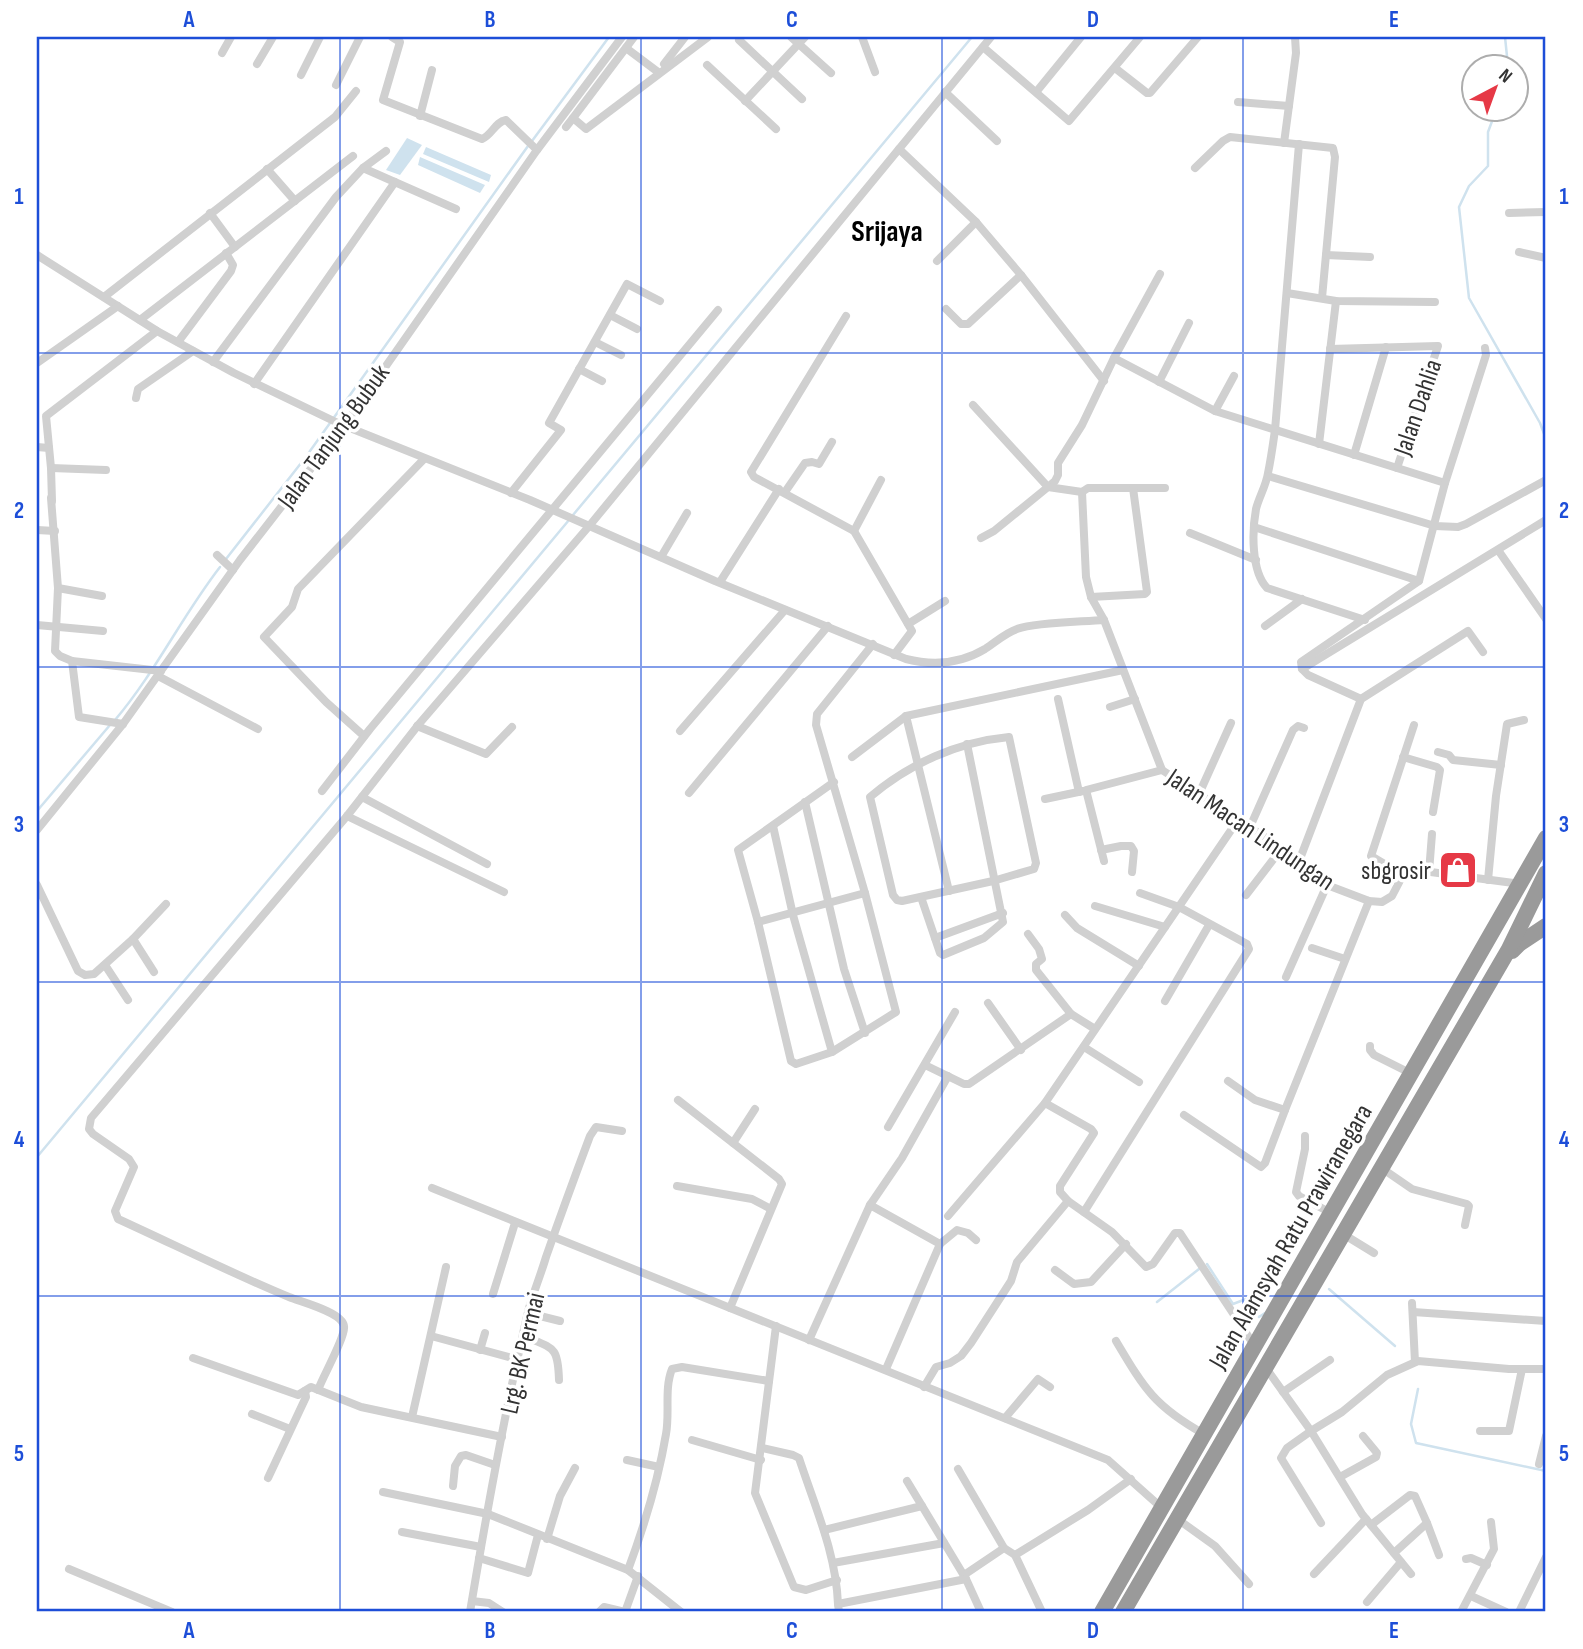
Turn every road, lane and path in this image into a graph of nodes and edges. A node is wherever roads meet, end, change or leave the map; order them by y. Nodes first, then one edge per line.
1 (231, 37) edge
2 (273, 37) edge
3 (320, 37) edge
4 (360, 37) edge
5 (392, 37) edge
6 (634, 37) edge
7 (685, 37) edge
8 (708, 37) edge
9 (791, 37) edge
10 (805, 37) edge
11 (862, 37) edge
12 (991, 37) edge
13 (1081, 37) edge
14 (1140, 37) edge
15 (1198, 37) edge
16 (1295, 37) edge
17 (621, 38) edge
18 (739, 40) dead end
19 (799, 44) junction
20 (627, 46) junction
21 (983, 47) junction
22 (222, 53) dead end
23 (257, 64) dead end
24 (708, 65) dead end
25 (1115, 68) junction
26 (432, 70) dead end
27 (658, 72) junction
28 (772, 72) junction
29 (875, 72) dead end
30 (831, 73) dead end
31 (301, 75) dead end
32 (336, 85) dead end
33 (356, 91) dead end
34 (1037, 91) junction
35 (945, 92) junction
36 (802, 99) dead end
37 (745, 101) junction
38 (1238, 102) dead end
39 (1289, 106) junction
40 (420, 116) junction
41 (567, 121) junction
42 (776, 129) dead end
43 (997, 141) dead end
44 (1284, 143) junction
45 (1299, 144) junction
46 (535, 147) junction
47 (899, 149) junction
48 (386, 151) dead end
49 (353, 156) dead end
50 (363, 168) junction
51 (1195, 168) dead end
52 (267, 169) junction
53 (395, 182) junction
54 (295, 201) junction
55 (456, 209) dead end
56 (1546, 212) edge
57 (1509, 213) dead end
58 (210, 214) junction
59 (976, 222) junction
60 (235, 247) junction
61 (1519, 252) dead end
62 (226, 253) junction
63 (37, 254) edge
64 (1326, 255) junction
65 (1370, 257) dead end
66 (1546, 258) edge
67 (937, 261) dead end
68 (1160, 274) dead end
69 (1021, 275) junction
70 (1287, 293) junction
71 (104, 297) junction
72 (1322, 298) junction
73 (1336, 300) junction
74 (660, 301) dead end
75 (1435, 302) dead end
76 (118, 306) junction
77 (946, 309) dead end
78 (718, 310) dead end
79 (610, 315) junction
80 (846, 316) dead end
81 (139, 320) junction
82 (1189, 323) dead end
83 (637, 329) dead end
84 (157, 331) junction
85 (178, 342) junction
86 (595, 342) junction
87 (1386, 348) junction
88 (1485, 348) dead end
89 (1330, 349) junction
90 (193, 351) junction
91 (621, 355) dead end
92 (1114, 358) junction
93 (212, 362) junction
94 (37, 363) edge
95 (579, 369) junction
96 (1234, 376) dead end
97 (602, 381) dead end
98 (1104, 381) junction
99 (1159, 382) junction
100 (254, 384) junction
101 (136, 398) dead end
102 (973, 405) dead end
103 (1215, 411) junction
104 (342, 425) junction
105 (1275, 430) junction
106 (832, 442) dead end
107 (1319, 444) junction
108 (37, 447) edge
109 (49, 448) junction
110 (1354, 455) junction
111 (424, 459) junction
112 (51, 468) junction
113 (1397, 468) junction
114 (106, 470) dead end
115 (1268, 476) junction
116 (881, 480) dead end
117 (1546, 480) edge
118 (1445, 483) junction
119 (1048, 487) junction
120 (1133, 488) junction
121 (1164, 488) dead end
122 (782, 491) junction
123 (1082, 492) junction
124 (511, 493) junction
125 (555, 511) junction
126 (687, 513) dead end
127 (1546, 520) edge
128 (587, 524) junction
129 (1435, 526) junction
130 (1254, 527) junction
131 (37, 530) edge
132 (55, 531) junction
133 (854, 531) junction
134 (1190, 533) dead end
135 (981, 538) dead end
136 (1498, 550) junction
137 (217, 555) dead end
138 (661, 557) junction
139 (1256, 560) junction
140 (233, 570) junction
141 (1419, 581) junction
142 (720, 582) junction
143 (58, 587) junction
144 (102, 596) dead end
145 (1091, 597) junction
146 (1302, 599) junction
147 (945, 601) dead end
148 (785, 610) junction
149 (1546, 619) edge
150 (1104, 620) junction
151 (1365, 620) junction
152 (908, 624) junction
153 (37, 625) edge
154 (828, 626) junction
155 (1265, 626) dead end
156 (55, 628) junction
157 (103, 631) dead end
158 (873, 644) junction
159 (1483, 652) dead end
160 (894, 655) junction
161 (72, 661) junction
162 (1302, 668) junction
163 (1124, 670) junction
164 (158, 672) junction
165 (1058, 699) dead end
166 (1135, 699) junction
167 (1361, 699) junction
168 (1110, 707) dead end
169 (906, 716) junction
170 (1524, 720) dead end
171 (122, 723) junction
172 (1231, 723) dead end
173 (1413, 725) dead end
174 (418, 726) junction
175 (512, 727) dead end
176 (1304, 728) dead end
177 (258, 729) dead end
178 (680, 731) dead end
179 (364, 736) junction
180 (967, 744) junction
181 (1438, 752) dead end
182 (852, 757) dead end
183 (1403, 757) junction
184 (918, 763) junction
185 (1501, 765) junction
186 (1162, 770) junction
187 (834, 782) junction
188 (322, 791) dead end
189 (1082, 791) junction
190 (688, 793) dead end
191 (1199, 794) junction
192 (362, 797) junction
193 (1045, 799) dead end
194 (804, 802) junction
195 (1433, 812) dead end
196 (347, 816) junction
197 (1238, 820) junction
198 (773, 826) junction
199 (1250, 827) junction
200 (37, 829) edge
201 (1432, 834) dead end
202 (1546, 838) edge
203 (1282, 848) junction
204 (1101, 850) junction
205 (1104, 861) dead end
206 (487, 864) dead end
207 (1298, 864) junction
208 (1132, 872) dead end
209 (1429, 872) junction
210 (1403, 875) junction
211 (1488, 880) junction
212 (993, 881) junction
213 (1544, 883) edge
214 (37, 884) edge
215 (1521, 884) junction
216 (1327, 885) junction
217 (949, 891) junction
218 (504, 892) dead end
219 (865, 893) junction
220 (1140, 893) dead end
221 (1246, 895) dead end
222 (920, 897) junction
223 (1369, 901) junction
224 (166, 904) dead end
225 (828, 905) junction
226 (1095, 906) dead end
227 (1179, 907) junction
228 (1003, 913) junction
229 (793, 915) junction
230 (1065, 915) dead end
231 (758, 922) junction
232 (1209, 925) junction
233 (1546, 926) edge
234 (1165, 927) junction
235 (1028, 934) dead end
236 (935, 938) junction
237 (132, 939) junction
238 (1312, 948) dead end
239 (1345, 959) junction
240 (105, 965) junction
241 (1139, 966) junction
242 (1498, 967) junction
243 (154, 972) dead end
244 (1286, 977) dead end
245 (1457, 995) junction
246 (128, 1000) dead end
247 (1165, 1001) dead end
248 (988, 1003) dead end
249 (955, 1012) dead end
250 (1072, 1014) junction
251 (1096, 1029) junction
252 (865, 1033) junction
253 (1370, 1046) dead end
254 (1084, 1047) junction
255 (1021, 1050) junction
256 (832, 1052) junction
257 (925, 1065) junction
258 (1412, 1074) junction
259 (948, 1076) junction
260 (1228, 1081) dead end
261 (1139, 1082) dead end
262 (678, 1100) dead end
263 (1045, 1103) junction
264 (755, 1109) dead end
265 (1285, 1110) junction
266 (1184, 1115) dead end
267 (888, 1127) dead end
268 (622, 1131) dead end
269 (1305, 1136) dead end
270 (733, 1143) junction
271 (1380, 1167) junction
272 (677, 1186) dead end
273 (432, 1188) dead end
274 (1068, 1201) junction
275 (870, 1205) junction
276 (771, 1209) junction
277 (1084, 1212) junction
278 (1331, 1213) junction
279 (948, 1216) dead end
280 (515, 1223) junction
281 (1465, 1226) dead end
282 (1343, 1234) junction
283 (553, 1238) junction
284 (976, 1240) dead end
285 (940, 1244) junction
286 (1126, 1244) junction
287 (1374, 1253) dead end
288 (446, 1267) dead end
289 (1055, 1270) dead end
290 (493, 1294) dead end
291 (730, 1308) junction
292 (528, 1313) junction
293 (560, 1321) dead end
294 (1546, 1321) edge
295 (776, 1326) junction
296 (485, 1333) dead end
297 (431, 1336) junction
298 (524, 1336) junction
299 (809, 1340) junction
300 (1116, 1340) dead end
301 (1254, 1345) junction
302 (480, 1350) junction
303 (193, 1358) dead end
304 (516, 1359) junction
305 (1330, 1360) dead end
306 (1412, 1363) junction
307 (1266, 1368) junction
308 (886, 1369) junction
309 (1522, 1369) junction
310 (1546, 1369) edge
311 (559, 1380) dead end
312 (769, 1381) junction
313 (924, 1387) junction
314 (1049, 1387) dead end
315 (318, 1390) junction
316 (305, 1391) junction
317 (1283, 1392) junction
318 (252, 1414) dead end
319 (412, 1417) junction
320 (1005, 1418) junction
321 (290, 1429) junction
322 (1311, 1431) junction
323 (1480, 1431) dead end
324 (1204, 1434) junction
325 (1363, 1436) dead end
326 (1546, 1436) edge
327 (502, 1437) junction
328 (692, 1440) dead end
329 (762, 1448) junction
330 (627, 1460) dead end
331 (761, 1460) junction
332 (1539, 1464) dead end
333 (495, 1465) junction
334 (659, 1466) junction
335 (575, 1468) dead end
336 (958, 1469) dead end
337 (1340, 1477) junction
338 (268, 1478) dead end
339 (1131, 1479) junction
340 (907, 1481) dead end
341 (453, 1486) dead end
342 (383, 1492) dead end
343 (922, 1506) junction
344 (1162, 1508) junction
345 (488, 1514) junction
346 (1179, 1520) junction
347 (1369, 1522) junction
348 (1491, 1522) dead end
349 (1321, 1523) dead end
350 (1427, 1523) junction
351 (824, 1530) junction
352 (402, 1532) dead end
353 (542, 1537) junction
354 (944, 1543) junction
355 (481, 1547) junction
356 (1004, 1548) junction
357 (1394, 1553) junction
358 (1015, 1555) junction
359 (1439, 1555) dead end
360 (479, 1558) junction
361 (1546, 1558) edge
362 (1466, 1559) dead end
363 (1401, 1562) junction
364 (833, 1563) junction
365 (1487, 1564) junction
366 (69, 1569) dead end
367 (628, 1570) junction
368 (1314, 1574) dead end
369 (1411, 1574) dead end
370 (638, 1576) junction
371 (965, 1577) junction
372 (837, 1580) junction
373 (1249, 1584) dead end
374 (1471, 1596) junction
375 (472, 1601) junction
376 (1367, 1602) dead end
377 (838, 1608) edge
378 (672, 1609) edge
379 (172, 1612) edge
380 (470, 1612) edge
381 (503, 1612) edge
382 (599, 1612) edge
383 (681, 1612) edge
384 (981, 1612) edge
385 (1042, 1612) edge
386 (1102, 1612) edge
387 (1123, 1612) edge
388 (1461, 1612) edge
389 (1506, 1612) edge
390 (1519, 1612) edge

1 - 22 street
2 - 23 street
3 - 31 street
4 - 32 street
5 - 40 street
6 - 20 street
7 - 27 street
8 - 27 street
9 - 19 street
10 - 19 street
11 - 29 street
12 - 21 street
13 - 34 street
14 - 25 street
15 - 25 street
16 - 39 street
17 - 20 street
17 - 41 street, Jalan Tanjung Bubuk
18 - 28 street
19 - 28 street
19 - 30 street
20 - 27 street
20 - 41 street
21 - 34 street
21 - 35 street
24 - 37 street
25 - 34 street
26 - 40 street
27 - 41 street
28 - 36 street
28 - 37 street
33 - 52 street
35 - 43 street
35 - 47 street
37 - 42 street
38 - 39 street
39 - 44 street
40 - 46 street
41 - 46 street, Jalan Tanjung Bubuk
44 - 45 street
44 - 51 street
45 - 64 street
45 - 70 street
46 - 104 street, Jalan Tanjung Bubuk
47 - 59 street
47 - 128 street
48 - 50 street
49 - 54 street
50 - 53 street
50 - 93 street
52 - 54 street
52 - 58 street
53 - 55 street
53 - 100 street
54 - 60 street
56 - 57 street
58 - 60 street
58 - 71 street
59 - 67 street
59 - 69 street
60 - 62 street
61 - 66 street
62 - 81 street
62 - 85 street
63 - 71 street
64 - 65 street
64 - 72 street
68 - 92 street
69 - 77 street
69 - 98 street
70 - 72 street
70 - 105 street
71 - 76 street
72 - 73 street
73 - 75 street
73 - 89 street
74 - 79 street
76 - 81 street
76 - 94 street
78 - 125 street
79 - 83 street
79 - 86 street
80 - 122 street
81 - 84 street
82 - 99 street
84 - 85 street
84 - 109 street
85 - 90 street
86 - 91 street
86 - 95 street
87 - 89 street
87 - 110 street
87 - 113 street, Jalan Dahlia
88 - 118 street
89 - 107 street
90 - 93 street
90 - 101 street
92 - 98 street
92 - 99 street
93 - 100 street
95 - 97 street
95 - 124 street
96 - 103 street
98 - 119 street
99 - 103 street
100 - 104 street
102 - 119 street
103 - 105 street
104 - 111 street
104 - 140 street, Jalan Tanjung Bubuk
105 - 107 street
105 - 115 street
106 - 122 street
107 - 110 street
108 - 109 street
109 - 112 street
110 - 113 street
111 - 124 street
111 - 179 street
112 - 114 street
112 - 132 street
113 - 118 street
115 - 129 street
115 - 130 street
116 - 133 street
117 - 129 street
118 - 129 street
119 - 123 street
119 - 135 street
120 - 121 street
120 - 123 street
120 - 145 street
122 - 133 street
122 - 142 street
123 - 145 street
124 - 125 street
125 - 128 street
125 - 179 street
126 - 138 street
127 - 136 street
128 - 138 street
128 - 174 street
129 - 141 street
130 - 139 street
130 - 141 street
131 - 132 street
132 - 143 street
133 - 152 street
134 - 139 street
136 - 149 street
136 - 162 street
137 - 140 street
138 - 142 street
139 - 146 street
140 - 164 street, Jalan Tanjung Bubuk
141 - 151 street
142 - 148 street
143 - 144 street
143 - 156 street
145 - 150 street, Jalan Macan Lindungan
146 - 151 street
146 - 155 street
147 - 152 street
148 - 154 street
148 - 178 street
150 - 160 street
150 - 163 street, Jalan Macan Lindungan
151 - 162 street
152 - 160 street
153 - 156 street
154 - 158 street
154 - 190 street
156 - 157 street
156 - 161 street
158 - 160 street
158 - 187 street
159 - 167 street
161 - 164 street
161 - 171 street
162 - 167 street
163 - 166 street, Jalan Macan Lindungan
163 - 169 street
164 - 171 street, Jalan Tanjung Bubuk
164 - 177 street
165 - 189 street
166 - 168 street
166 - 186 street, Jalan Macan Lindungan
167 - 207 street
169 - 182 street
169 - 184 street
170 - 185 street
171 - 200 street, Jalan Tanjung Bubuk
172 - 191 street
173 - 183 street
174 - 175 street
174 - 192 street
176 - 199 street
179 - 188 street
180 - 184 street
180 - 212 street
180 - 212 street
181 - 185 street
183 - 195 street
183 - 210 street
184 - 217 street
184 - 222 street
185 - 211 street
186 - 189 street
186 - 191 street, Jalan Macan Lindungan
187 - 194 street
187 - 219 street
189 - 193 street
189 - 204 street
191 - 197 street, Jalan Macan Lindungan
192 - 196 street
192 - 206 street
194 - 198 street
194 - 225 street
196 - 218 street
196 - 315 street
197 - 199 street, Jalan Macan Lindungan
197 - 227 street
198 - 229 street
198 - 231 street
199 - 203 street, Jalan Macan Lindungan
201 - 209 street
202 - 215 highway, Jalan Alamsyah Ratu Prawiranegara
203 - 207 street, Jalan Macan Lindungan
203 - 221 street
204 - 205 street
204 - 208 street
207 - 216 street, Jalan Macan Lindungan
209 - 210 street
209 - 211 street
210 - 223 street
211 - 215 street
212 - 217 street
212 - 228 street
213 - 215 highway
213 - 242 highway, Jalan Alamsyah Ratu Prawiranegara
213 - 245 highway
214 - 240 street
215 - 245 highway, Jalan Alamsyah Ratu Prawiranegara
216 - 223 street, Jalan Macan Lindungan
216 - 244 street
217 - 222 street
219 - 225 street
219 - 252 street
220 - 227 street
222 - 236 street
223 - 239 street
224 - 237 street
225 - 229 street
225 - 252 street
226 - 234 street
227 - 232 street
227 - 234 street
228 - 236 street
228 - 236 street
229 - 231 street
229 - 256 street
230 - 241 street
231 - 256 street
232 - 247 street
232 - 277 street
233 - 242 highway
234 - 241 street
235 - 250 street
237 - 240 street
237 - 243 street
238 - 239 street
239 - 265 street
240 - 246 street
241 - 251 street
242 - 271 highway, Jalan Alamsyah Ratu Prawiranegara
245 - 258 highway, Jalan Alamsyah Ratu Prawiranegara
248 - 255 street
249 - 257 street
250 - 251 street
250 - 255 street
251 - 254 street
252 - 256 street
253 - 258 street
254 - 261 street
254 - 263 street
255 - 259 street
257 - 259 street
257 - 267 street
258 - 278 highway, Jalan Alamsyah Ratu Prawiranegara
259 - 275 street
260 - 265 street
262 - 270 street
263 - 274 street
263 - 279 street
264 - 270 street
265 - 266 street
268 - 283 street, Lrg. BK Permai
269 - 278 street
270 - 276 street
271 - 281 street
271 - 282 highway, Jalan Alamsyah Ratu Prawiranegara
272 - 276 street
273 - 280 street
274 - 277 street
274 - 313 street
275 - 285 street
275 - 299 street
276 - 291 street
277 - 286 street
278 - 301 highway, Jalan Alamsyah Ratu Prawiranegara
280 - 283 street
280 - 290 street
282 - 287 street
282 - 307 highway, Jalan Alamsyah Ratu Prawiranegara
283 - 291 street
283 - 292 street, Lrg. BK Permai
284 - 285 street
285 - 308 street
286 - 289 street
286 - 301 street
288 - 297 street
291 - 295 street
292 - 293 street
292 - 298 street, Lrg. BK Permai
294 - 306 street
295 - 299 street
295 - 312 street
296 - 302 street
297 - 302 street
297 - 319 street
298 - 304 street, Lrg. BK Permai
298 - 311 street
299 - 308 street
300 - 324 street
301 - 324 highway, Jalan Alamsyah Ratu Prawiranegara
302 - 304 street
303 - 316 street
304 - 327 street, Lrg. BK Permai
305 - 317 street
306 - 309 street
306 - 322 street
307 - 317 street
307 - 346 highway, Jalan Alamsyah Ratu Prawiranegara
308 - 313 street
309 - 310 street
309 - 323 street
312 - 329 street
312 - 334 street
313 - 320 street
314 - 320 street
315 - 316 street
315 - 319 street
316 - 321 street
317 - 322 street
318 - 321 street
319 - 327 street
320 - 339 street
321 - 338 street
322 - 337 street
322 - 349 street
324 - 344 highway, Jalan Alamsyah Ratu Prawiranegara
325 - 337 street
326 - 332 street
327 - 333 street, Lrg. BK Permai
328 - 331 street
329 - 331 street
329 - 351 street
330 - 334 street
331 - 372 street
333 - 341 street
333 - 345 street, Lrg. BK Permai
334 - 367 street
335 - 353 street
336 - 356 street
337 - 347 street
339 - 344 street
339 - 358 street
340 - 343 street
342 - 345 street
343 - 351 street
343 - 354 street
344 - 346 street
344 - 386 highway, Jalan Alamsyah Ratu Prawiranegara
345 - 353 street
345 - 355 street, Lrg. BK Permai
346 - 373 street
346 - 387 highway, Jalan Alamsyah Ratu Prawiranegara
347 - 350 street
347 - 357 street
347 - 368 street
348 - 365 street
350 - 357 street
350 - 359 street
351 - 364 street
352 - 355 street
353 - 360 street
353 - 367 street
354 - 364 street
354 - 371 street
355 - 360 street, Lrg. BK Permai
356 - 358 street
356 - 371 street
357 - 363 street
358 - 385 street
360 - 375 street, Lrg. BK Permai
361 - 390 street
362 - 365 street
363 - 369 street
363 - 376 street
364 - 372 street
365 - 374 street
366 - 379 street
367 - 370 street
370 - 378 street
370 - 382 street
371 - 377 street
371 - 384 street
372 - 377 street
374 - 388 street
374 - 389 street
375 - 380 street, Lrg. BK Permai
375 - 381 street
378 - 383 street

